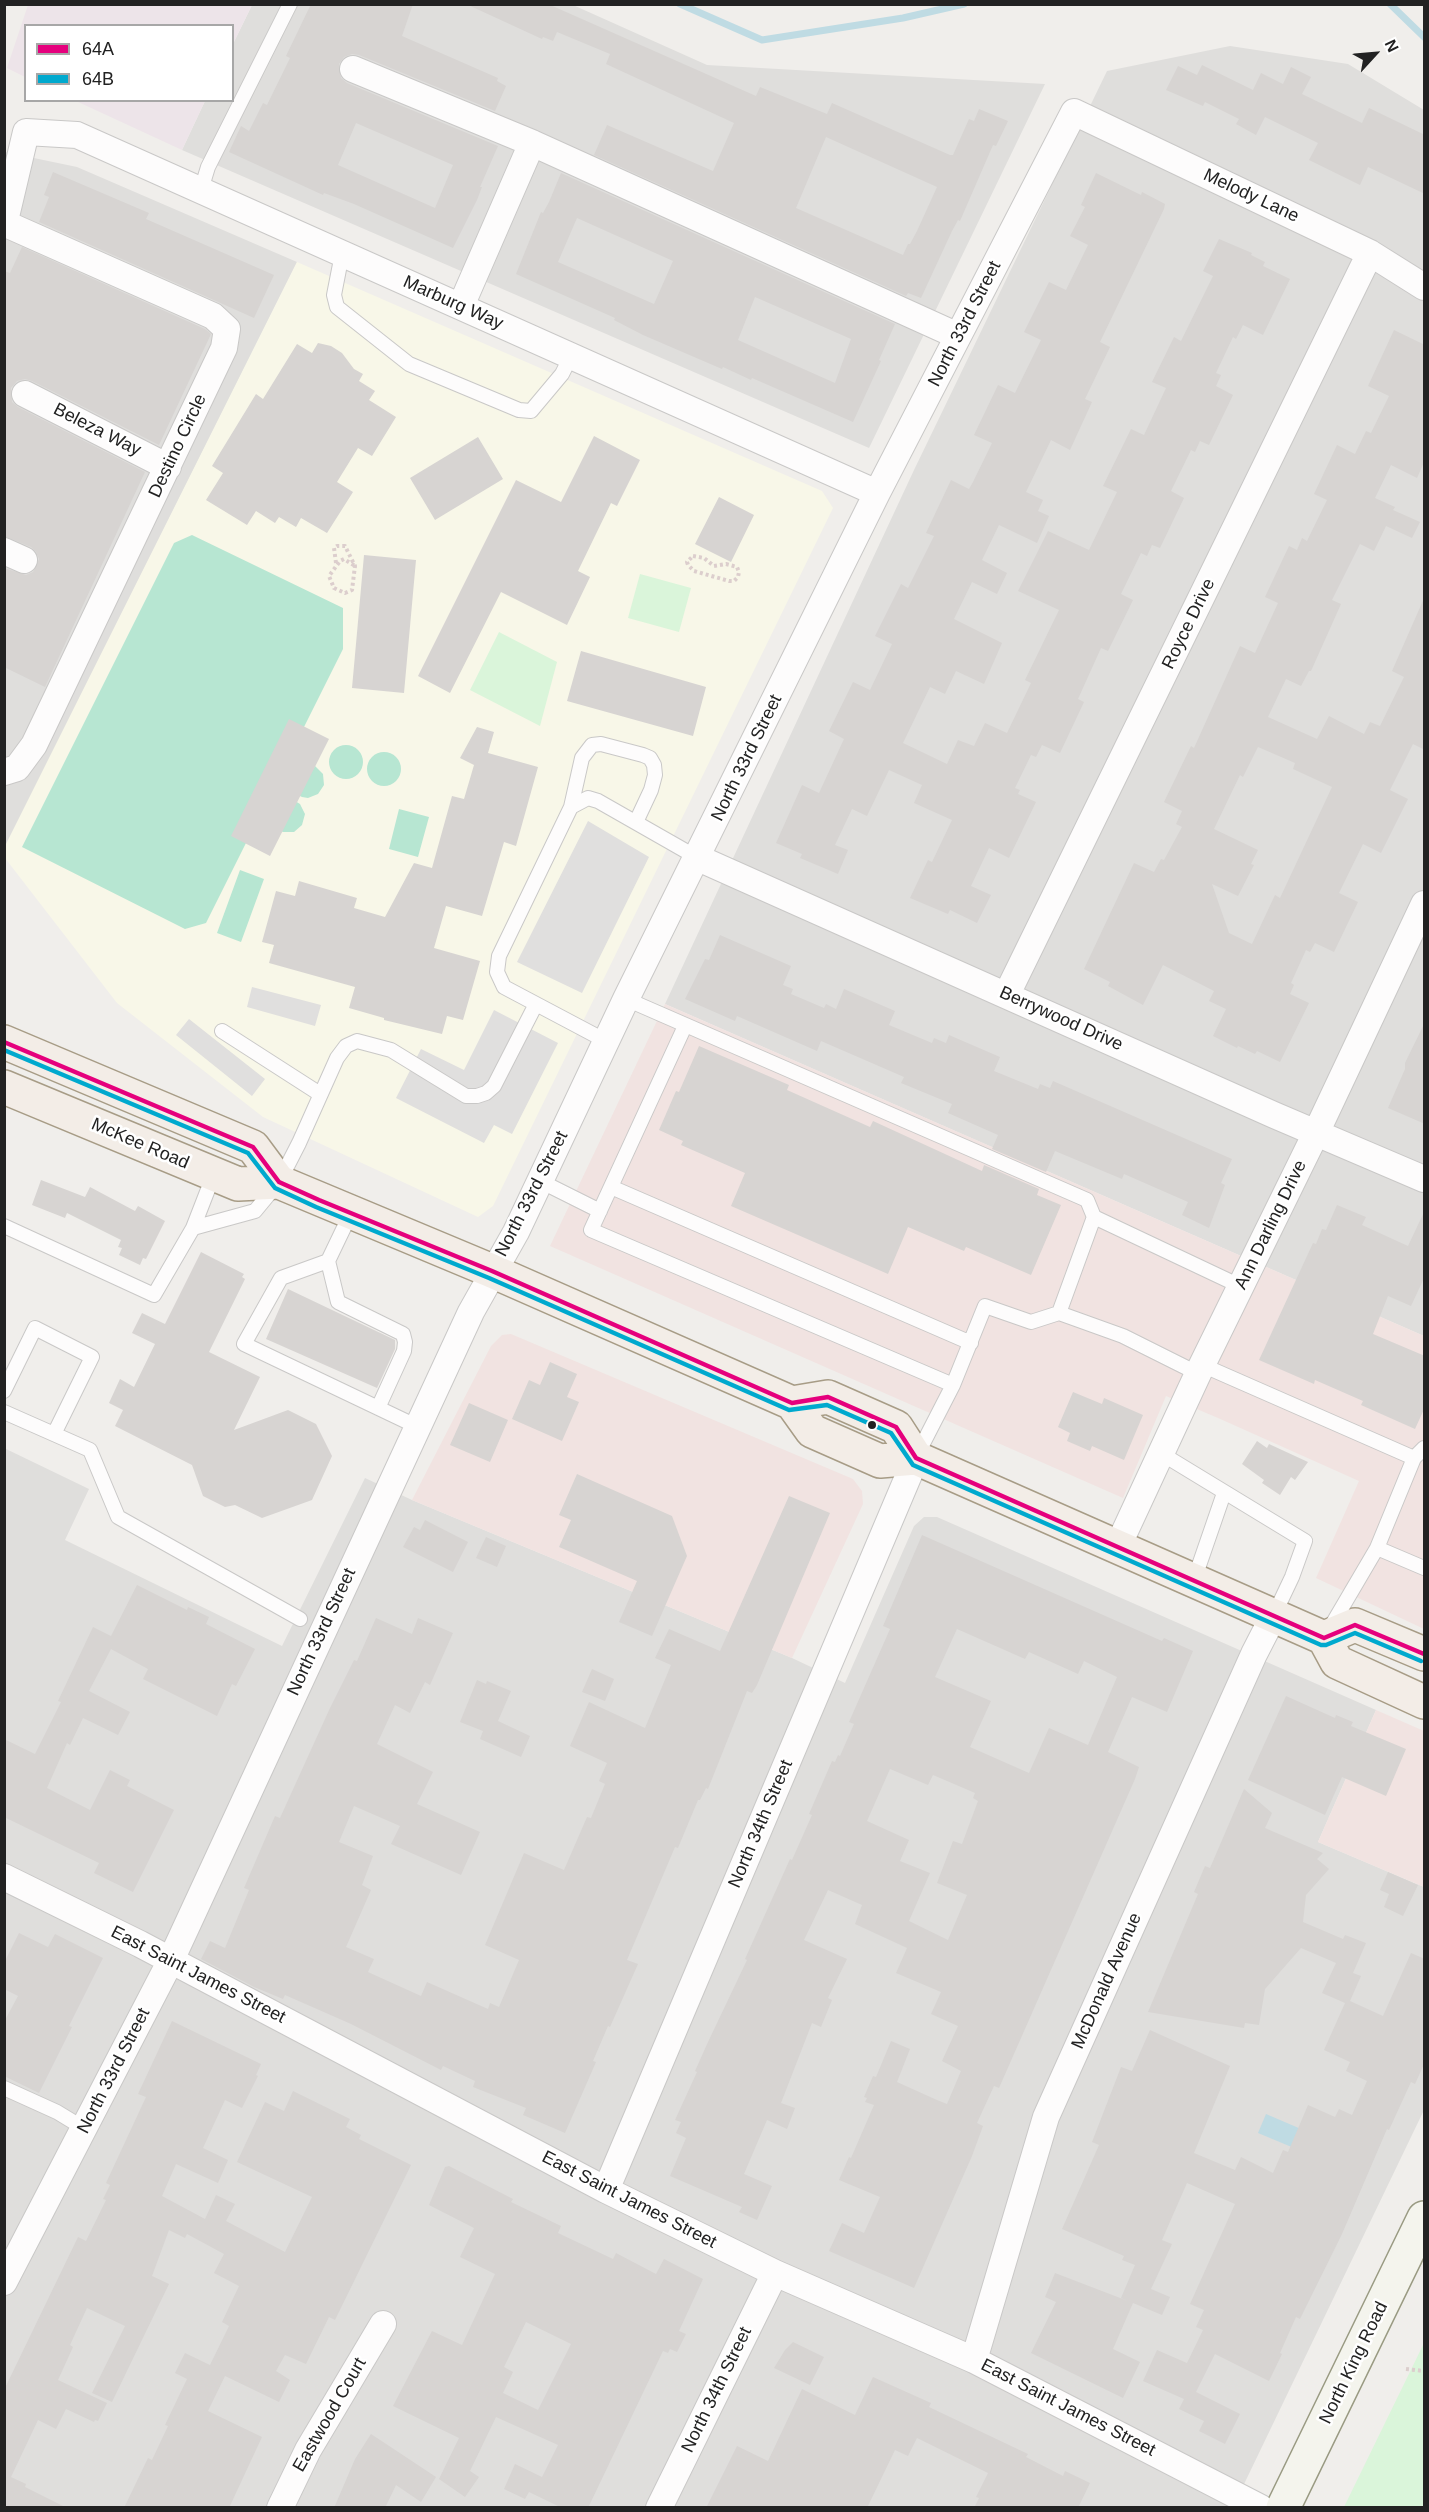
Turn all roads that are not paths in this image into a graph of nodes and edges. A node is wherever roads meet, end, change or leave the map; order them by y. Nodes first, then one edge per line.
1 (290, 4) edge
2 (353, 69) dead end
3 (1074, 112) joint
4 (26, 132) joint
5 (532, 143) junction
6 (201, 190) junction
7 (5, 225) edge
8 (1370, 253) junction
9 (342, 254) junction
10 (1425, 286) edge
11 (460, 306) junction
12 (958, 336) junction
13 (571, 356) junction
14 (25, 394) dead end
15 (168, 467) junction
16 (877, 493) junction
17 (4, 772) edge
18 (571, 807) junction
19 (636, 822) junction
20 (698, 858) junction
21 (1425, 904) edge
22 (1007, 994) junction
23 (626, 999) junction
24 (536, 1004) junction
25 (685, 1026) junction
26 (222, 1031) dead end
27 (606, 1041) junction
28 (4, 1042) edge
29 (4, 1087) edge
30 (320, 1094) junction
31 (1316, 1133) junction
32 (214, 1174) junction
33 (1425, 1179) edge
34 (540, 1181) junction
35 (279, 1182) junction
36 (611, 1187) junction
37 (600, 1211) junction
38 (351, 1213) junction
39 (1094, 1217) junction
40 (4, 1226) edge
41 (193, 1228) junction
42 (328, 1261) junction
43 (492, 1271) junction
44 (1240, 1286) junction
45 (1059, 1313) junction
46 (971, 1343) junction
47 (1200, 1370) junction
48 (954, 1385) junction
49 (4, 1391) edge
50 (378, 1408) junction
51 (4, 1412) edge
52 (416, 1426) junction
53 (54, 1434) junction
54 (1420, 1453) edge
55 (1162, 1454) junction
56 (916, 1458) junction
57 (1224, 1493) junction
58 (1118, 1546) junction
59 (1377, 1548) junction
60 (1425, 1568) edge
61 (1194, 1580) junction
62 (1274, 1615) junction
63 (300, 1619) dead end
64 (1324, 1638) junction
65 (1425, 1654) edge
66 (1425, 1702) edge
67 (4, 1877) edge
68 (171, 1960) junction
69 (4, 2088) edge
70 (85, 2128) junction
71 (606, 2190) junction
72 (1425, 2218) edge
73 (775, 2273) junction
74 (4, 2282) edge
75 (383, 2324) dead end
76 (974, 2360) junction
77 (280, 2508) edge
78 (659, 2508) edge
79 (1261, 2508) edge
80 (1283, 2508) edge

1 - 6 lane
2 - 5 street
3 - 8 street, Melody Lane
3 - 12 street, North 33rd Street
4 - 6 street, Marburg Way
4 - 7 street, Destino Circle
5 - 11 street
5 - 12 street
6 - 9 street, Marburg Way
7 - 15 street, Destino Circle
8 - 10 street, Melody Lane
8 - 22 street, Royce Drive
9 - 11 street, Marburg Way
9 - 13 lane
11 - 13 street, Marburg Way
12 - 16 street, North 33rd Street
13 - 16 street, Marburg Way
14 - 15 street, Beleza Way
15 - 17 street, Destino Circle
16 - 20 street, North 33rd Street
18 - 19 lane
18 - 19 lane
18 - 24 lane
19 - 20 lane
20 - 22 street, Berrywood Drive
20 - 23 street, North 33rd Street
21 - 31 street, Ann Darling Drive
22 - 31 street, Berrywood Drive
23 - 25 lane
23 - 27 street, North 33rd Street
24 - 27 lane
24 - 30 lane
25 - 36 lane
25 - 39 lane
26 - 30 lane
27 - 34 street, North 33rd Street
28 - 35 main road
29 - 32 main road, McKee Road
30 - 35 lane
31 - 33 street, Berrywood Drive
31 - 44 street, Ann Darling Drive
32 - 35 main road, McKee Road
32 - 41 lane
34 - 37 lane
34 - 43 street, North 33rd Street
35 - 38 main road, McKee Road
35 - 41 lane
36 - 37 lane
36 - 46 lane
37 - 48 lane
38 - 42 lane
38 - 43 main road, McKee Road
39 - 44 lane
39 - 45 lane
40 - 41 lane
42 - 50 lane
42 - 50 lane
43 - 52 street, North 33rd Street
43 - 56 main road, McKee Road
44 - 47 street, Ann Darling Drive
45 - 46 lane
45 - 47 lane
46 - 48 lane
47 - 54 lane
47 - 55 street, Ann Darling Drive
48 - 56 lane
49 - 53 lane
50 - 52 lane
51 - 53 lane
52 - 68 street, North 33rd Street
53 - 63 lane
54 - 59 lane
55 - 57 lane
55 - 58 street, Ann Darling Drive
56 - 58 main road
56 - 71 street, North 34th Street
57 - 61 lane
57 - 62 lane
58 - 61 main road
59 - 60 lane
59 - 64 lane
61 - 62 main road
62 - 64 main road
62 - 76 street, McDonald Avenue
64 - 65 main road
64 - 66 main road
67 - 68 street, East Saint James Street
68 - 70 street, North 33rd Street
68 - 71 street, East Saint James Street
69 - 70 lane
70 - 74 street, North 33rd Street
71 - 73 street, East Saint James Street
72 - 80 main road, North King Road
73 - 76 street, East Saint James Street
73 - 78 street, North 34th Street
75 - 77 street, Eastwood Court
76 - 79 street, East Saint James Street

